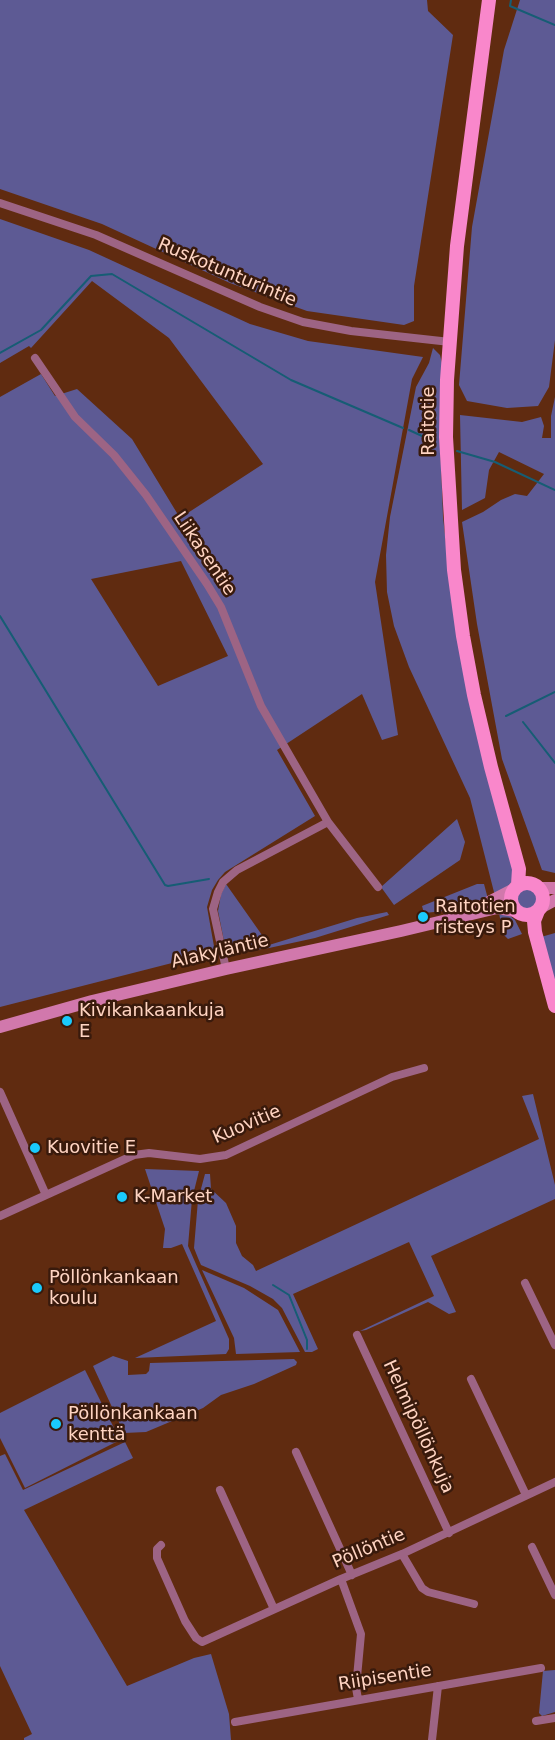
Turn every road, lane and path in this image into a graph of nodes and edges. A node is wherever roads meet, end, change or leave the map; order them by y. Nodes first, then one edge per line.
1 (491, 0) edge
2 (0, 203) edge
3 (450, 342) junction
4 (35, 358) dead end
5 (504, 816) junction
6 (328, 822) junction
7 (536, 886) junction
8 (378, 887) dead end
9 (516, 887) junction
10 (555, 888) edge
11 (555, 900) edge
12 (540, 909) junction
13 (517, 912) junction
14 (449, 919) junction
15 (542, 963) junction
16 (226, 969) junction
17 (555, 1006) edge
18 (0, 1027) edge
19 (424, 1068) dead end
20 (0, 1092) edge
21 (46, 1195) junction
22 (0, 1216) edge
23 (525, 1283) dead end
24 (357, 1335) dead end
25 (555, 1345) edge
26 (471, 1379) dead end
27 (296, 1452) dead end
28 (555, 1482) edge
29 (219, 1490) dead end
30 (526, 1495) junction
31 (449, 1533) junction
32 (161, 1545) dead end
33 (532, 1547) dead end
34 (402, 1554) junction
35 (352, 1575) junction
36 (341, 1579) junction
37 (555, 1595) edge
38 (474, 1604) dead end
39 (274, 1609) junction
40 (541, 1668) dead end
41 (438, 1686) junction
42 (358, 1699) junction
43 (555, 1718) edge
44 (536, 1721) dead end
45 (235, 1722) dead end
46 (432, 1740) edge

1 - 3 main road, Raitotie
2 - 3 street, Ruskotunturintie
3 - 5 main road, Raitotie
4 - 6 street, Liikasentie
5 - 7 main road, Raitotie
5 - 9 main road, Raitotie
6 - 8 street, Liikasentie
6 - 16 street
7 - 9 main road
7 - 10 main road
7 - 12 main road
9 - 13 main road
9 - 14 main road, Alakyläntie
11 - 12 main road
12 - 13 main road
12 - 15 main road
13 - 14 main road, Alakyläntie
13 - 15 main road
14 - 16 main road, Alakyläntie
15 - 17 main road
16 - 18 main road, Alakyläntie
19 - 21 street, Kuovitie
20 - 21 street
21 - 22 street, Kuovitie
23 - 25 street
24 - 31 street, Helmipöllönkuja
26 - 30 street
27 - 35 street
28 - 30 street, Pöllöntie
29 - 39 street
30 - 31 street, Pöllöntie
31 - 34 street, Pöllöntie
32 - 39 street, Pöllöntie
33 - 37 street
34 - 35 street, Pöllöntie
34 - 38 street
35 - 36 street, Pöllöntie
36 - 39 street, Pöllöntie
36 - 42 street
40 - 41 street, Riipisentie
41 - 42 street, Riipisentie
41 - 46 street
42 - 45 street, Riipisentie
43 - 44 street

